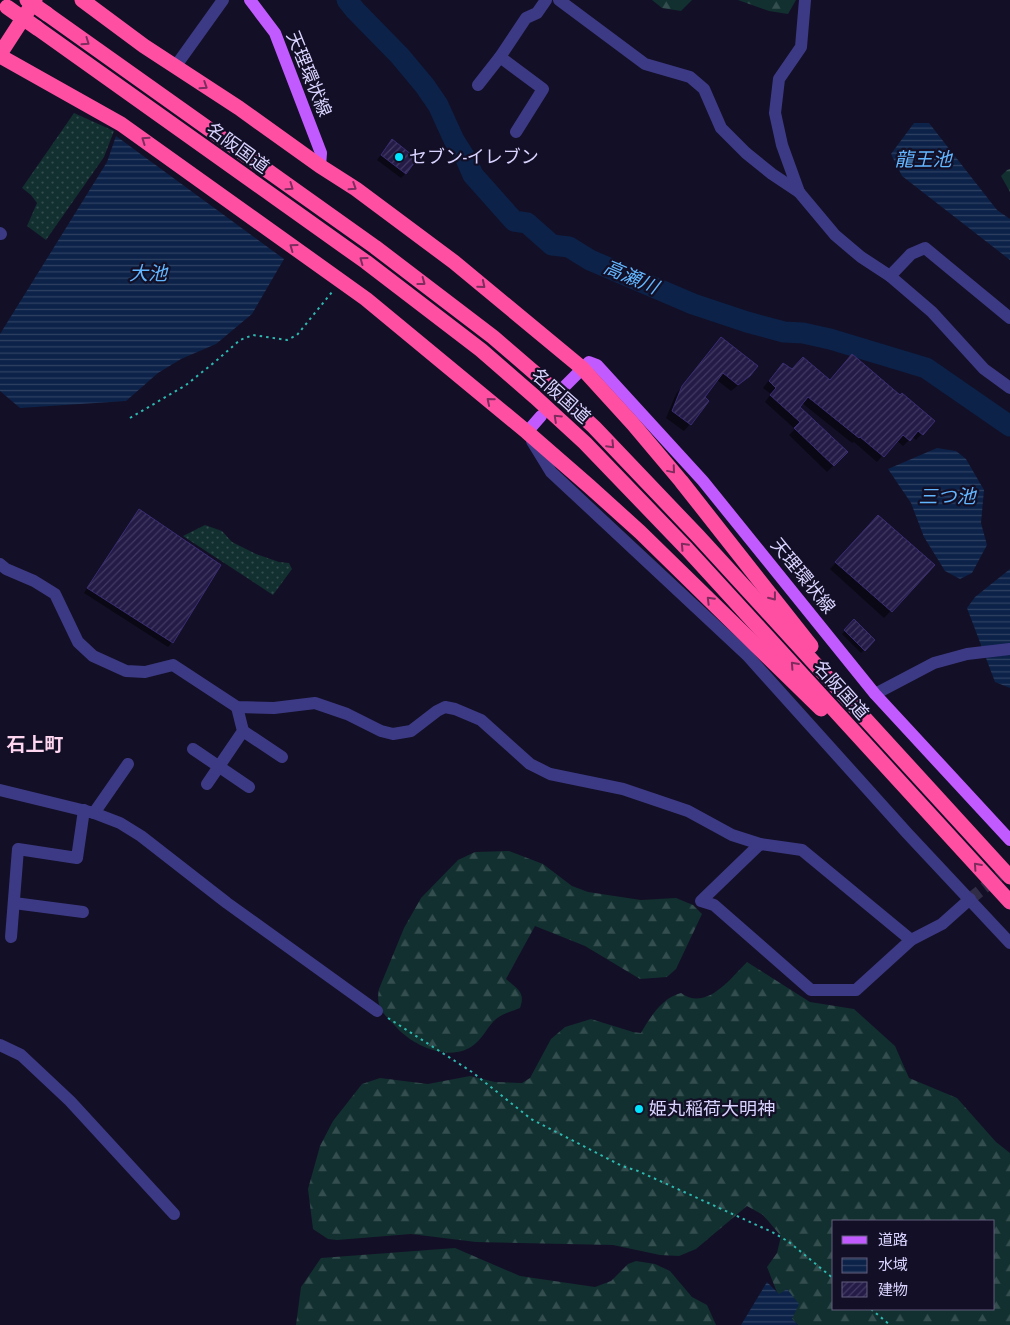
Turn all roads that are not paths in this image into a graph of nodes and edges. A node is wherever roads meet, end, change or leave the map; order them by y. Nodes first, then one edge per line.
1 (26, 0) edge
2 (35, 0) edge
3 (82, 0) edge
4 (94, 0) edge
5 (223, 0) edge
6 (250, 0) edge
7 (546, 0) edge
8 (559, 0) edge
9 (805, 0) edge
10 (3, 5) edge
11 (135, 39) junction
12 (0, 55) edge
13 (500, 57) junction
14 (176, 67) junction
15 (478, 85) dead end
16 (516, 132) dead end
17 (320, 166) junction
18 (799, 192) junction
19 (890, 276) junction
20 (1010, 318) edge
21 (582, 368) junction
22 (566, 386) dead end
23 (1010, 388) edge
24 (541, 416) dead end
25 (527, 432) junction
26 (0, 564) edge
27 (1010, 649) edge
28 (875, 694) junction
29 (237, 707) junction
30 (243, 731) junction
31 (194, 750) dead end
32 (282, 757) dead end
33 (128, 764) dead end
34 (218, 767) junction
35 (207, 784) dead end
36 (249, 787) dead end
37 (0, 790) edge
38 (921, 805) junction
39 (89, 811) junction
40 (1010, 840) edge
41 (760, 844) junction
42 (1010, 876) edge
43 (970, 899) junction
44 (1010, 902) edge
45 (14, 903) junction
46 (83, 912) dead end
47 (12, 938) dead end
48 (911, 940) junction
49 (1010, 943) edge
50 (377, 1011) road end
51 (0, 1045) edge
52 (174, 1214) dead end

1 -> 42 highway, 名阪国道, bridge
2 - 12 highway
3 - 11 highway
4 - 11 highway
5 - 14 street
6 - 17 main road, 天理環状線
7 - 13 street
8 - 18 street
9 - 18 street
38 -> 10 highway, 名阪国道, bridge
11 - 14 highway
25 -> 12 highway
13 - 15 street
13 - 16 street
14 -> 17 highway
17 -> 21 highway
18 - 19 street
19 - 20 street
19 - 23 street
21 - 22 main road
21 - 28 main road, 天理環状線
21 -> 42 highway
24 - 25 main road
38 -> 25 highway
25 - 43 street
26 - 29 street
27 - 28 street
28 - 40 main road, 天理環状線
29 - 30 street
29 - 41 street
30 - 32 street
30 - 34 street
31 - 34 street
33 - 39 street
34 - 35 street
34 - 36 street
37 - 39 street
44 -> 38 highway, 名阪国道
39 - 45 street
39 - 50 street
41 - 48 street
41 - 48 street
43 - 48 street
43 - 49 street
45 - 46 street
45 - 47 street
51 - 52 street

